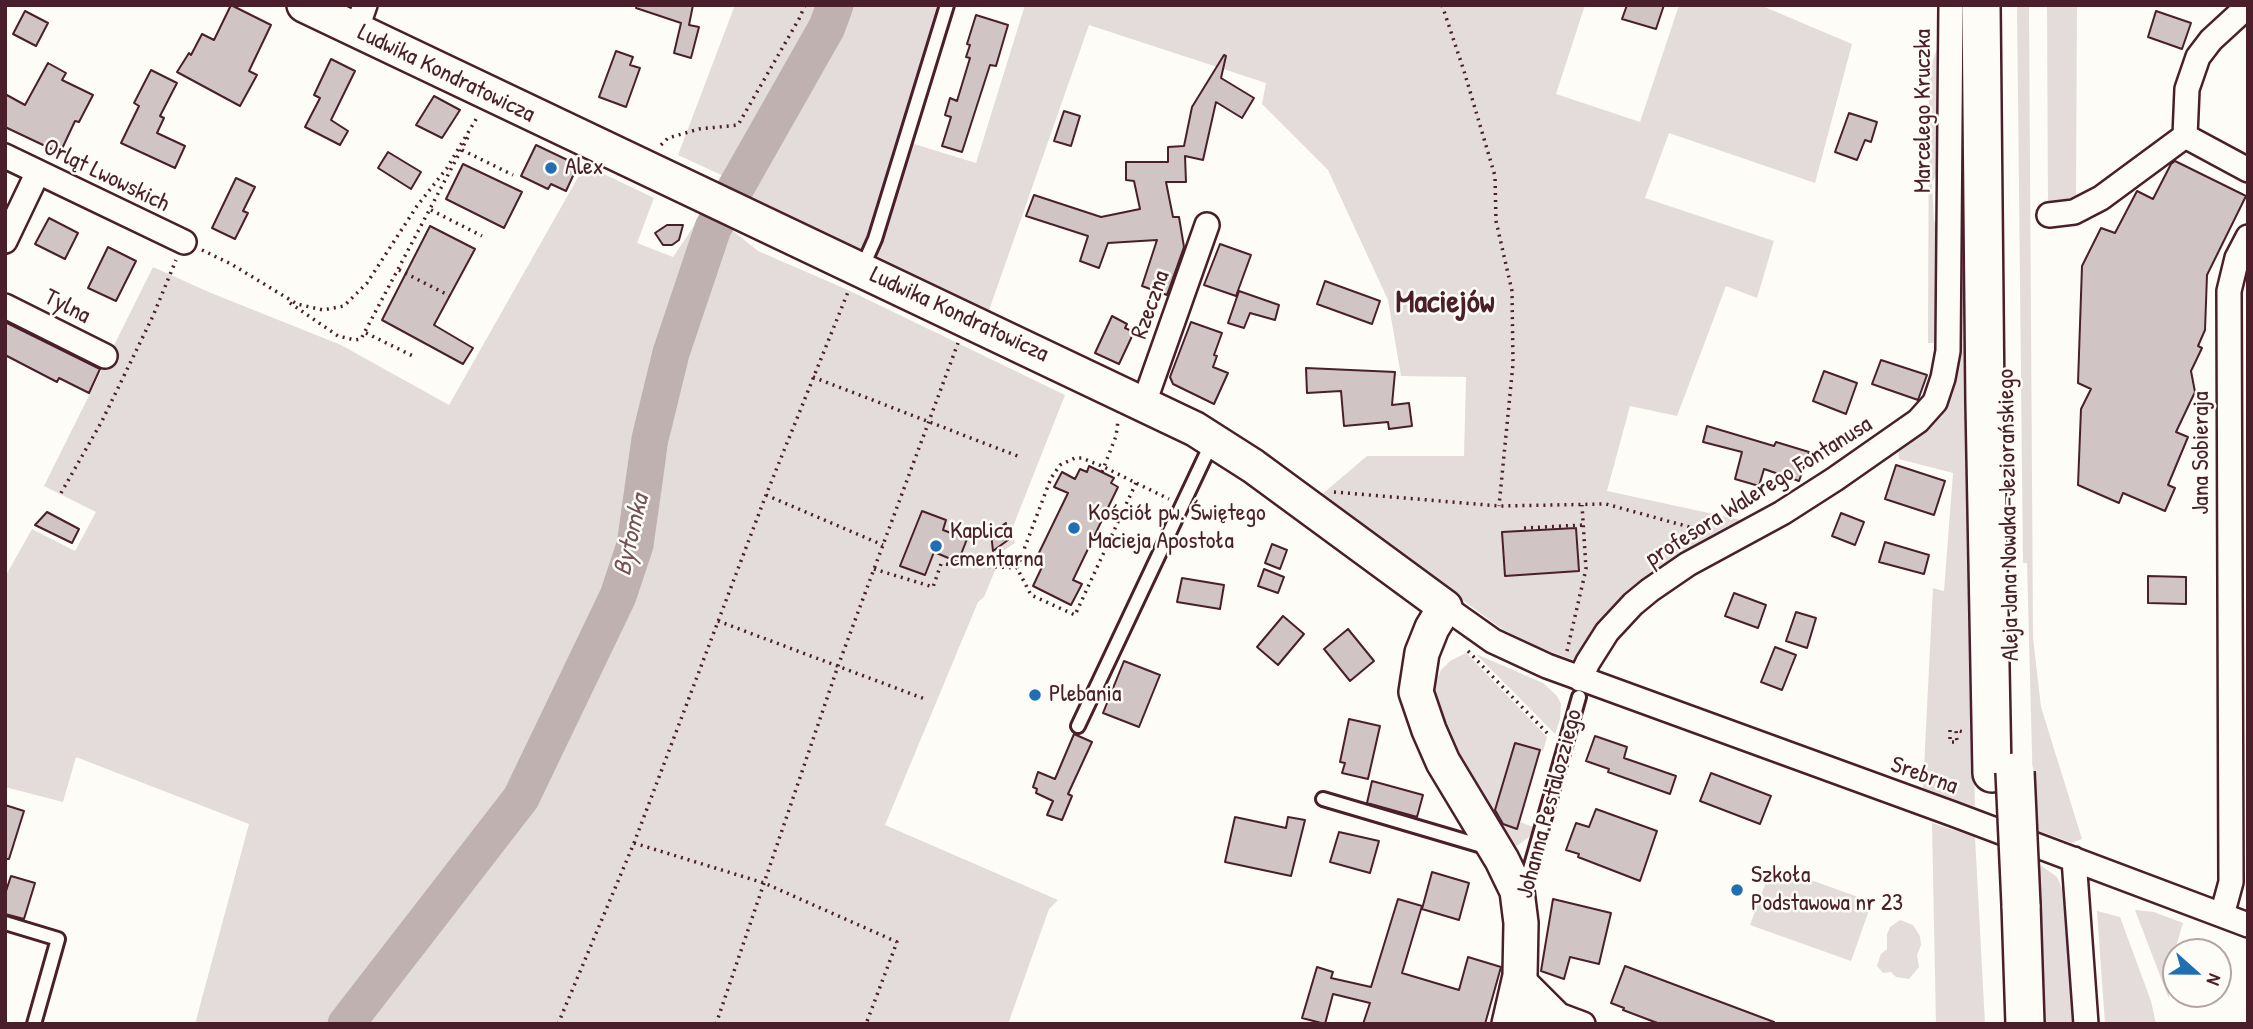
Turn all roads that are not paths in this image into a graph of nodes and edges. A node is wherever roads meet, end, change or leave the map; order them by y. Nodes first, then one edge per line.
1 (304, 5) edge
2 (947, 5) edge
3 (1951, 5) edge
4 (1981, 5) edge
5 (2002, 5) edge
6 (2248, 6) edge
7 (361, 18) edge
8 (2185, 136) junction
9 (5, 156) edge
10 (2248, 170) edge
11 (38, 172) junction
12 (2049, 215) dead end
13 (1949, 217) joint
14 (1207, 225) dead end
15 (2248, 237) edge
16 (5, 241) edge
17 (184, 242) road end
18 (862, 269) junction
19 (5, 306) edge
20 (105, 356) dead end
21 (2238, 400) edge
22 (1132, 409) junction
23 (1213, 440) junction
24 (1445, 607) junction
25 (2238, 677) edge
26 (1580, 688) junction
27 (1078, 726) dead end
28 (2003, 772) junction
29 (1323, 799) dead end
30 (1496, 850) junction
31 (2074, 859) junction
32 (2009, 906) junction
33 (1520, 911) junction
34 (2222, 915) junction
35 (5, 923) edge
36 (2248, 925) edge
37 (1520, 976) junction
38 (1559, 1015) junction
39 (1510, 1020) edge
40 (34, 1024) edge
41 (1583, 1024) edge
42 (2002, 1024) edge
43 (2025, 1024) edge
44 (2086, 1024) edge

1 - 7 street, Ludwika Kondratowicza
2 - 18 lane
3 - 13 street, Marcelego Kruczka
4 - 28 main road, Aleja Jana Nowaka-Jeziorańskiego
5 - 28 main road, Aleja Jana Nowaka-Jeziorańskiego
6 - 8 street
7 - 18 street, Ludwika Kondratowicza
8 - 10 street
8 - 12 street
9 - 11 street, Orląt Lwowskich
11 - 16 street
11 - 17 street, Orląt Lwowskich
13 - 26 street, profesora Walerego Fontanusa
14 - 22 street, Rzeczna
15 - 21 street, Jana Sobieraja
18 - 22 street, Ludwika Kondratowicza
19 - 20 street, Tylna
21 - 25 street, Jana Sobieraja
22 - 23 street, Ludwika Kondratowicza
23 - 24 street, Ludwika Kondratowicza
23 - 27 lane
24 - 26 street, Ludwika Kondratowicza
24 - 30 street, Johanna Pestalozziego
25 - 34 street, Jana Sobieraja
26 - 31 street, Srebrna
26 - 33 lane, Johanna Pestalozziego
28 - 32 main road, Aleja Jana Nowaka-Jeziorańskiego, bridge
29 - 30 lane
30 - 33 street, Johanna Pestalozziego
31 - 34 street, Srebrna
31 - 44 street
32 - 42 main road, Aleja Jana Nowaka-Jeziorańskiego
32 - 43 main road, Aleja Jana Nowaka-Jeziorańskiego
33 - 37 street, Johanna Pestalozziego
34 - 36 street, Srebrna
35 - 40 lane
37 - 38 street
37 - 39 street, Johanna Pestalozziego
38 - 39 street
38 - 41 street

